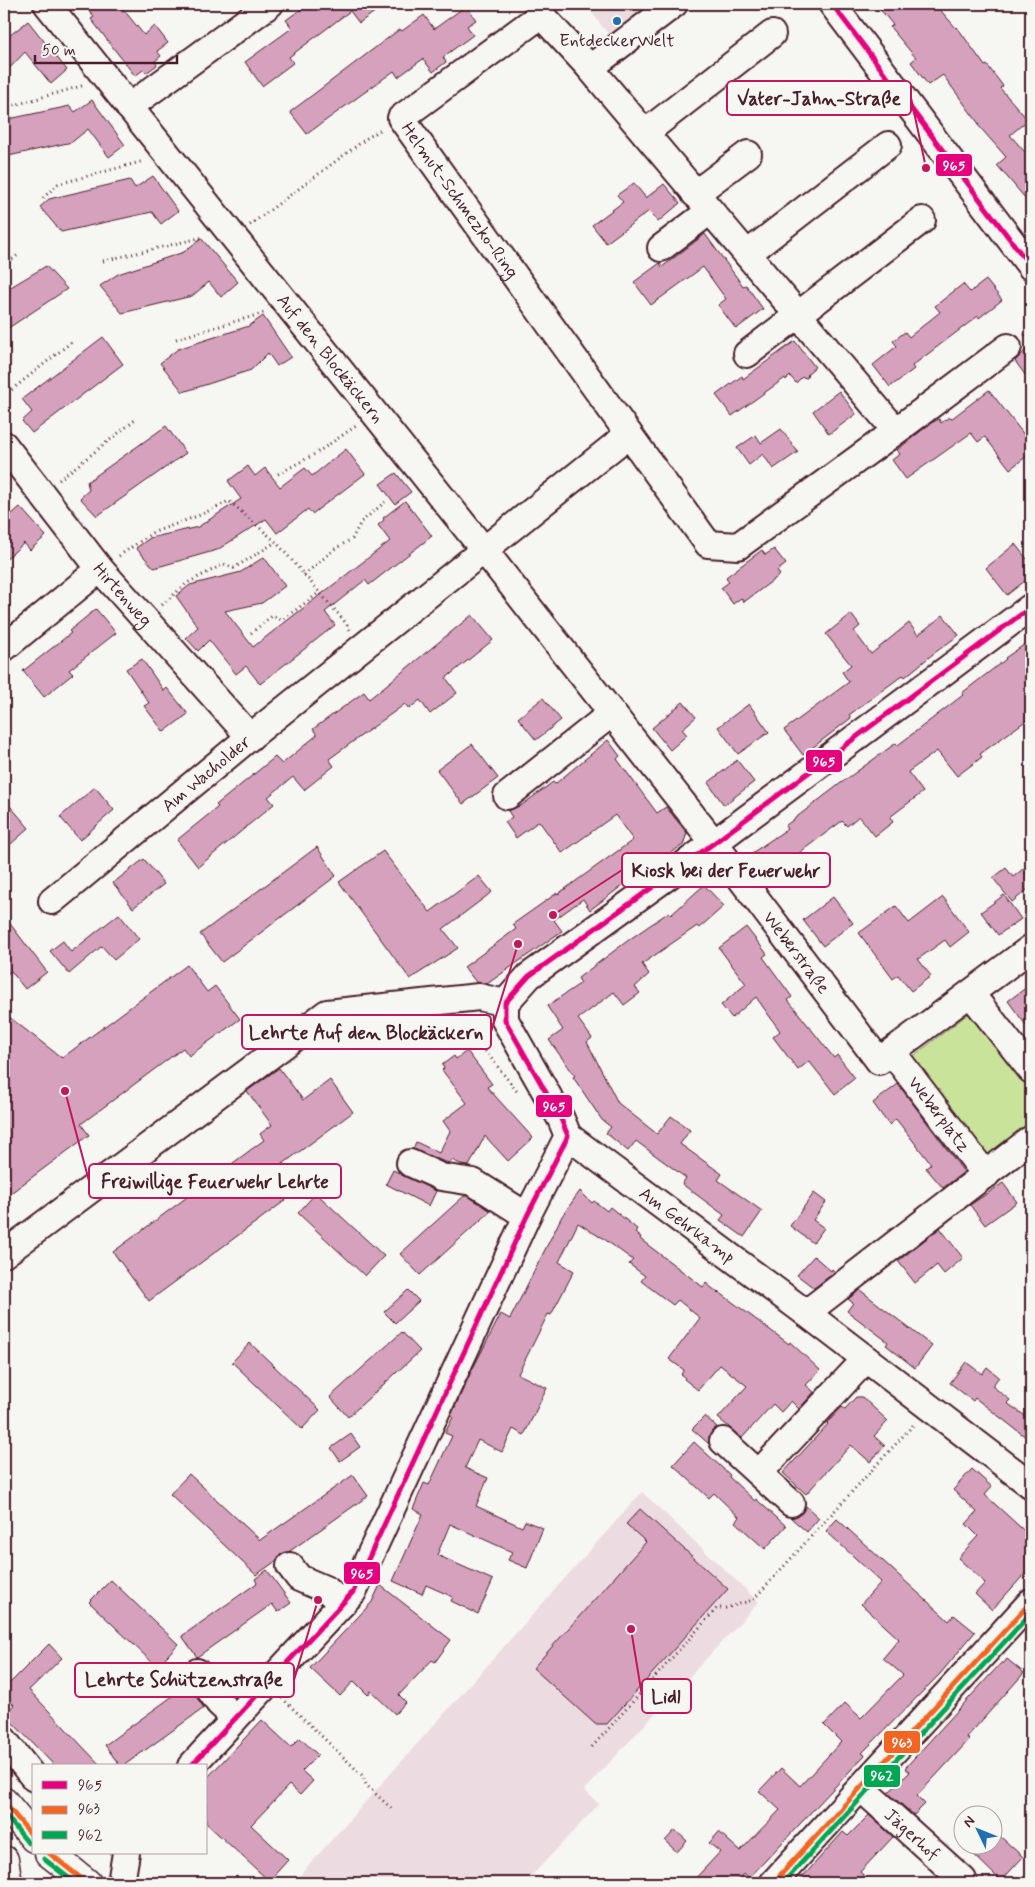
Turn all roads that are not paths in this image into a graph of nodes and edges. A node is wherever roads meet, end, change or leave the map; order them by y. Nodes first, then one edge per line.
1 (47, 4) edge
2 (270, 4) edge
3 (674, 4) edge
4 (832, 4) edge
5 (772, 34) dead end
6 (590, 68) junction
7 (129, 107) junction
8 (644, 133) junction
9 (888, 146) dead end
10 (748, 154) dead end
11 (703, 202) junction
12 (922, 220) dead end
13 (661, 248) dead end
14 (747, 254) junction
15 (1031, 267) edge
16 (798, 316) junction
17 (1008, 347) dead end
18 (747, 354) dead end
19 (896, 431) junction
20 (629, 434) junction
21 (4, 445) edge
22 (484, 550) junction
23 (100, 568) junction
24 (1031, 607) edge
25 (4, 648) edge
26 (612, 713) junction
27 (250, 737) junction
28 (506, 796) dead end
29 (714, 843) junction
30 (52, 901) dead end
31 (1031, 948) edge
32 (971, 994) junction
33 (505, 1003) junction
34 (886, 1057) junction
35 (1031, 1070) edge
36 (568, 1136) junction
37 (1031, 1140) edge
38 (410, 1164) dead end
39 (986, 1175) junction
40 (527, 1216) junction
41 (5, 1251) edge
42 (806, 1313) junction
43 (866, 1359) junction
44 (722, 1441) dead end
45 (759, 1473) junction
46 (1031, 1485) edge
47 (791, 1503) dead end
48 (290, 1566) dead end
49 (1031, 1602) edge
50 (342, 1604) junction
51 (197, 1672) dead end
52 (235, 1718) junction
53 (4, 1740) edge
54 (193, 1764) edge
55 (32, 1775) edge
56 (860, 1788) junction
57 (4, 1802) edge
58 (32, 1836) edge
59 (50, 1854) edge
60 (126, 1854) edge
61 (4, 1860) edge
62 (963, 1880) dead end
63 (8, 1883) edge
64 (87, 1883) edge
65 (122, 1883) edge
66 (773, 1883) edge

1 - 7 street, Auf den Blockäckern
2 - 7 street
3 - 6 street
4 - 15 street
5 - 8 street
6 - 8 street, Helmut-Schmezko-Ring
6 - 20 street, Helmut-Schmezko-Ring
7 - 22 street, Auf den Blockäckern
8 - 11 street, Helmut-Schmezko-Ring
9 - 14 street
10 - 11 street
11 - 13 street
11 - 14 street, Helmut-Schmezko-Ring
12 - 16 street
14 - 16 street, Helmut-Schmezko-Ring
16 - 18 street
16 - 19 street, Helmut-Schmezko-Ring
17 - 19 street, Helmut-Schmezko-Ring
19 - 20 street, Helmut-Schmezko-Ring
20 - 22 street
21 - 23 street, Hirtenweg
22 - 26 street, Auf den Blockäckern
22 - 27 street, Am Wacholder
23 - 25 street
23 - 27 street, Hirtenweg
24 - 29 street
26 - 28 street
26 - 29 street, Auf den Blockäckern
27 - 30 street, Am Wacholder
29 - 33 street
29 - 34 street, Weberstraße
31 - 32 street
32 - 34 street
32 - 35 street
33 - 36 street
33 - 41 street
34 - 39 street, Weberplatz
36 - 40 street
36 - 42 street, Am Gehrkamp
37 - 39 street
38 - 40 street
39 - 42 street
40 - 50 street
42 - 43 street, Am Gehrkamp
43 - 45 street
43 - 46 street, Am Gehrkamp
44 - 45 street
45 - 47 street
48 - 50 street
49 - 56 street
50 - 52 street
51 - 52 street
52 - 54 street
53 - 55 street
56 - 62 street, Jägerhof
56 - 66 street
57 - 58 main road
59 - 64 main road
60 - 65 street
61 - 63 main road

